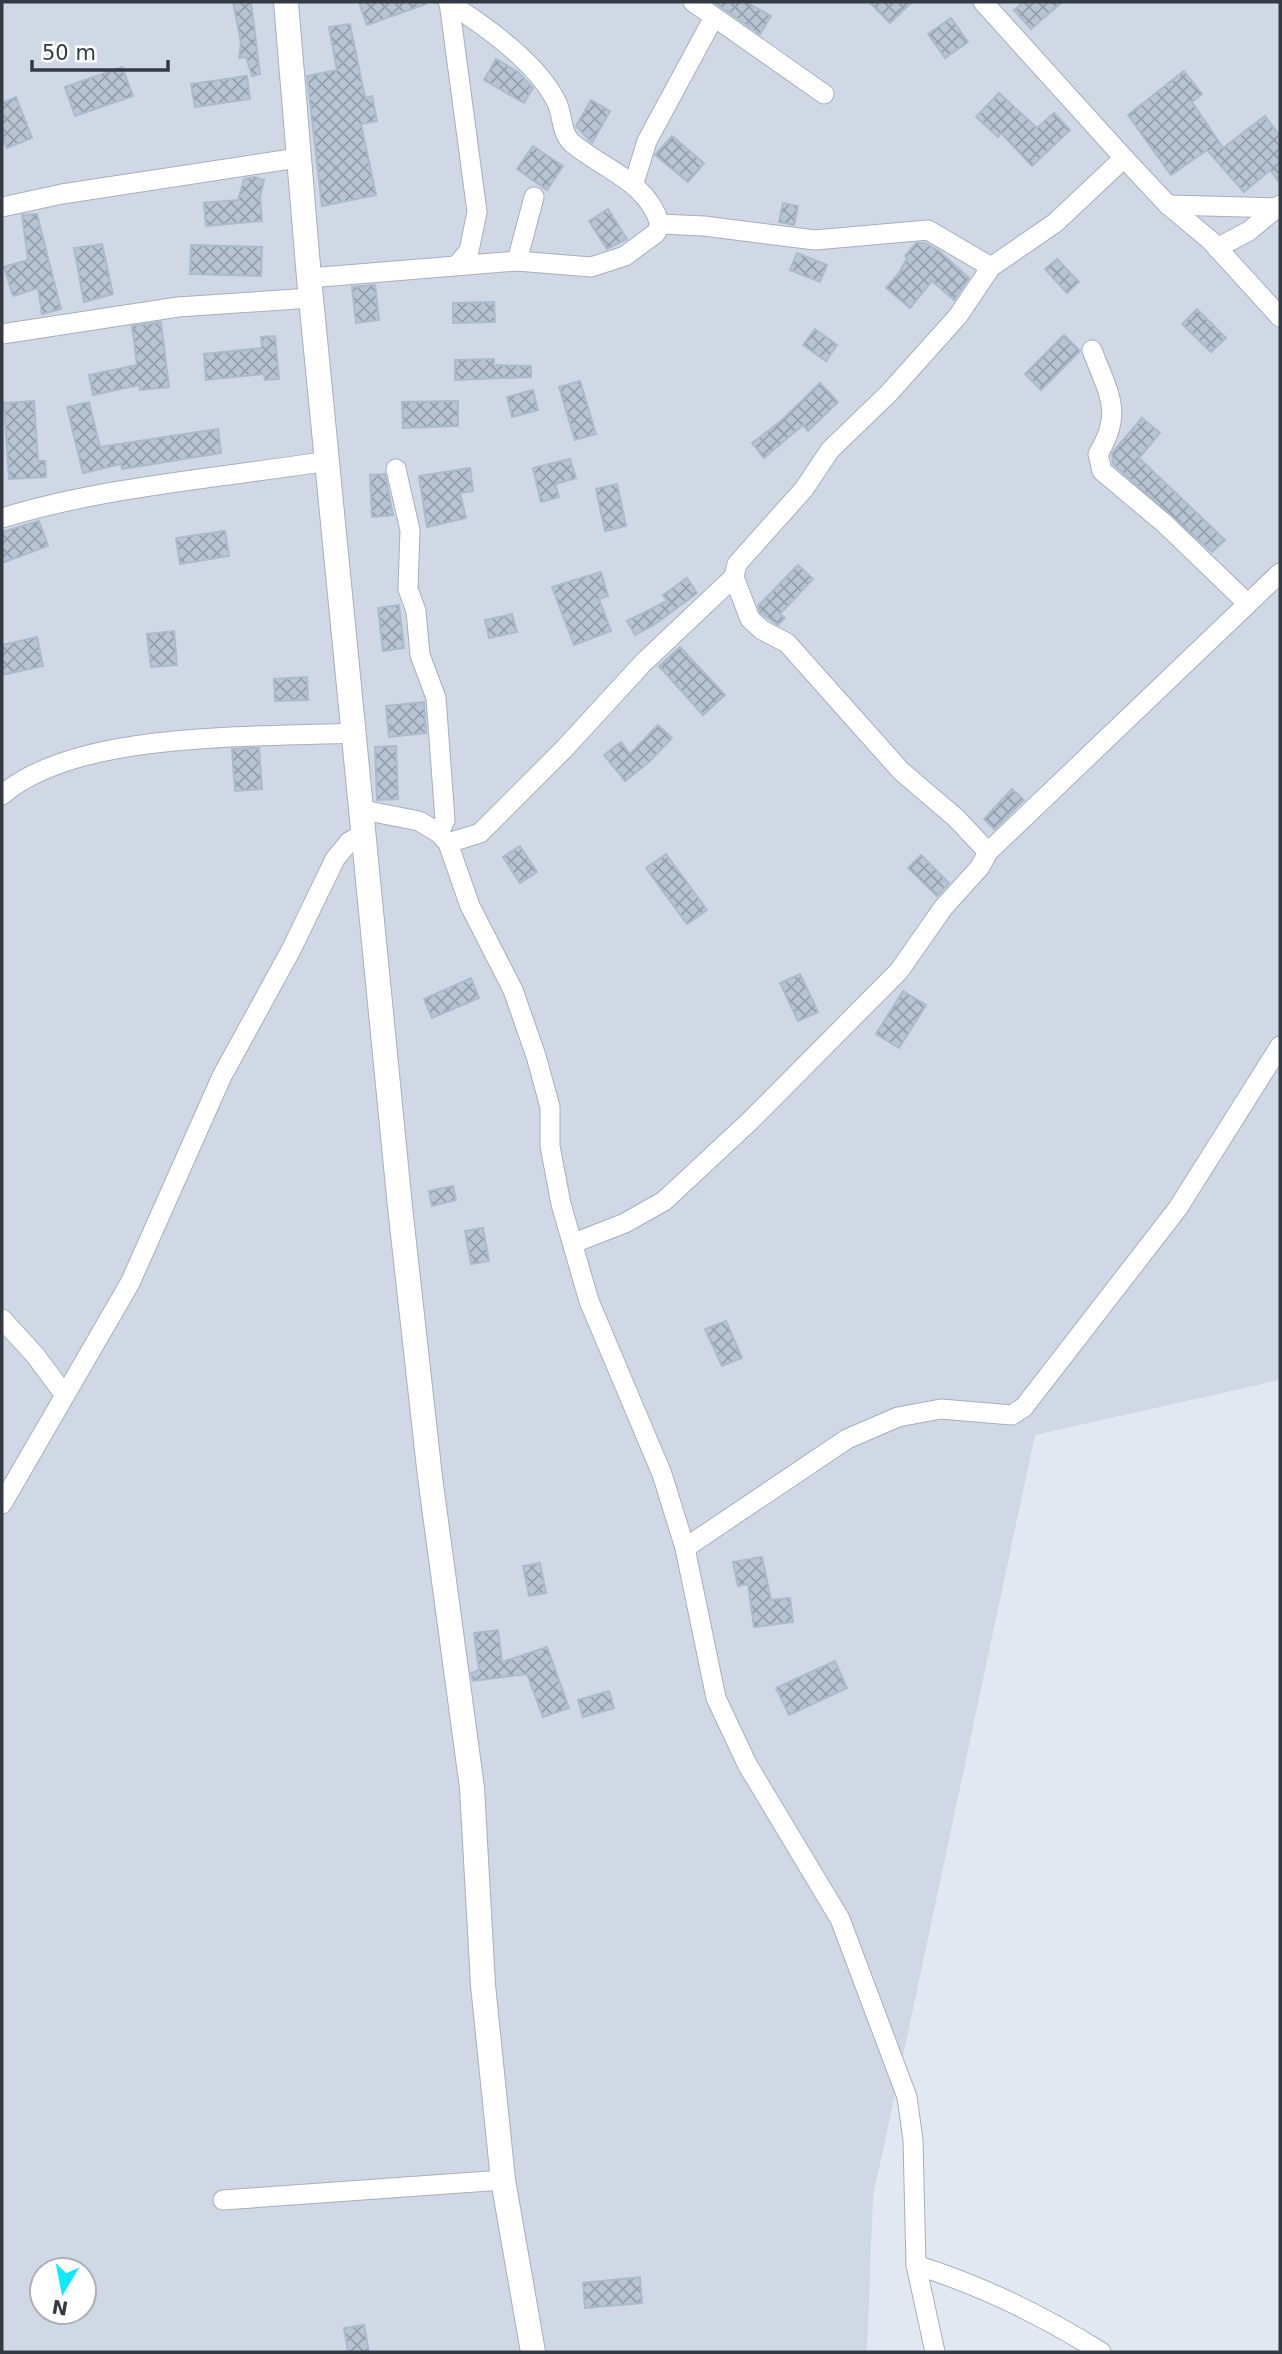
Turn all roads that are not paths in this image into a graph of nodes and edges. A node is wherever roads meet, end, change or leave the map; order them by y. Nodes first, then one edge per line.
1 (286, 2) edge
2 (449, 2) edge
3 (693, 2) edge
4 (983, 2) edge
5 (715, 18) junction
6 (824, 94) dead end
7 (298, 158) junction
8 (1124, 159) junction
9 (634, 183) junction
10 (534, 197) dead end
11 (1168, 205) junction
12 (1279, 206) edge
13 (2, 207) edge
14 (660, 224) junction
15 (1217, 248) junction
16 (517, 261) junction
17 (457, 265) junction
18 (991, 267) junction
19 (310, 288) junction
20 (1280, 317) edge
21 (2, 334) edge
22 (1092, 351) dead end
23 (328, 461) junction
24 (396, 469) dead end
25 (2, 518) edge
26 (1280, 573) edge
27 (734, 577) junction
28 (1247, 603) junction
29 (352, 733) junction
30 (2, 795) edge
31 (364, 821) junction
32 (444, 838) junction
33 (988, 852) junction
34 (1280, 1046) edge
35 (574, 1243) junction
36 (2, 1319) edge
37 (64, 1394) junction
38 (2, 1504) edge
39 (685, 1548) junction
40 (503, 2180) junction
41 (223, 2200) dead end
42 (916, 2265) junction
43 (533, 2352) edge
44 (935, 2352) edge
45 (1101, 2352) edge

1 - 7 street
2 - 9 street
2 - 17 street
3 - 5 street
4 - 8 street
5 - 6 street
5 - 9 street
7 - 13 street
7 - 19 street
8 - 11 street
8 - 18 street
9 - 14 street
10 - 16 street
11 - 12 street
11 - 15 street
12 - 15 street
14 - 16 street
14 - 18 street
15 - 20 street
16 - 17 street
17 - 19 street
18 - 27 street
19 - 21 street
19 - 23 street
22 - 28 street
23 - 25 street
23 - 29 street
24 - 32 street
26 - 28 street
27 - 32 street
27 - 33 street
28 - 33 street
29 - 30 street
29 - 31 street
31 - 32 street
31 - 37 street
31 - 40 street
32 - 35 street
33 - 35 street
34 - 39 street
35 - 39 street
36 - 37 street
37 - 38 street
39 - 42 street
40 - 41 street
40 - 43 street
42 - 44 street
42 - 45 street

